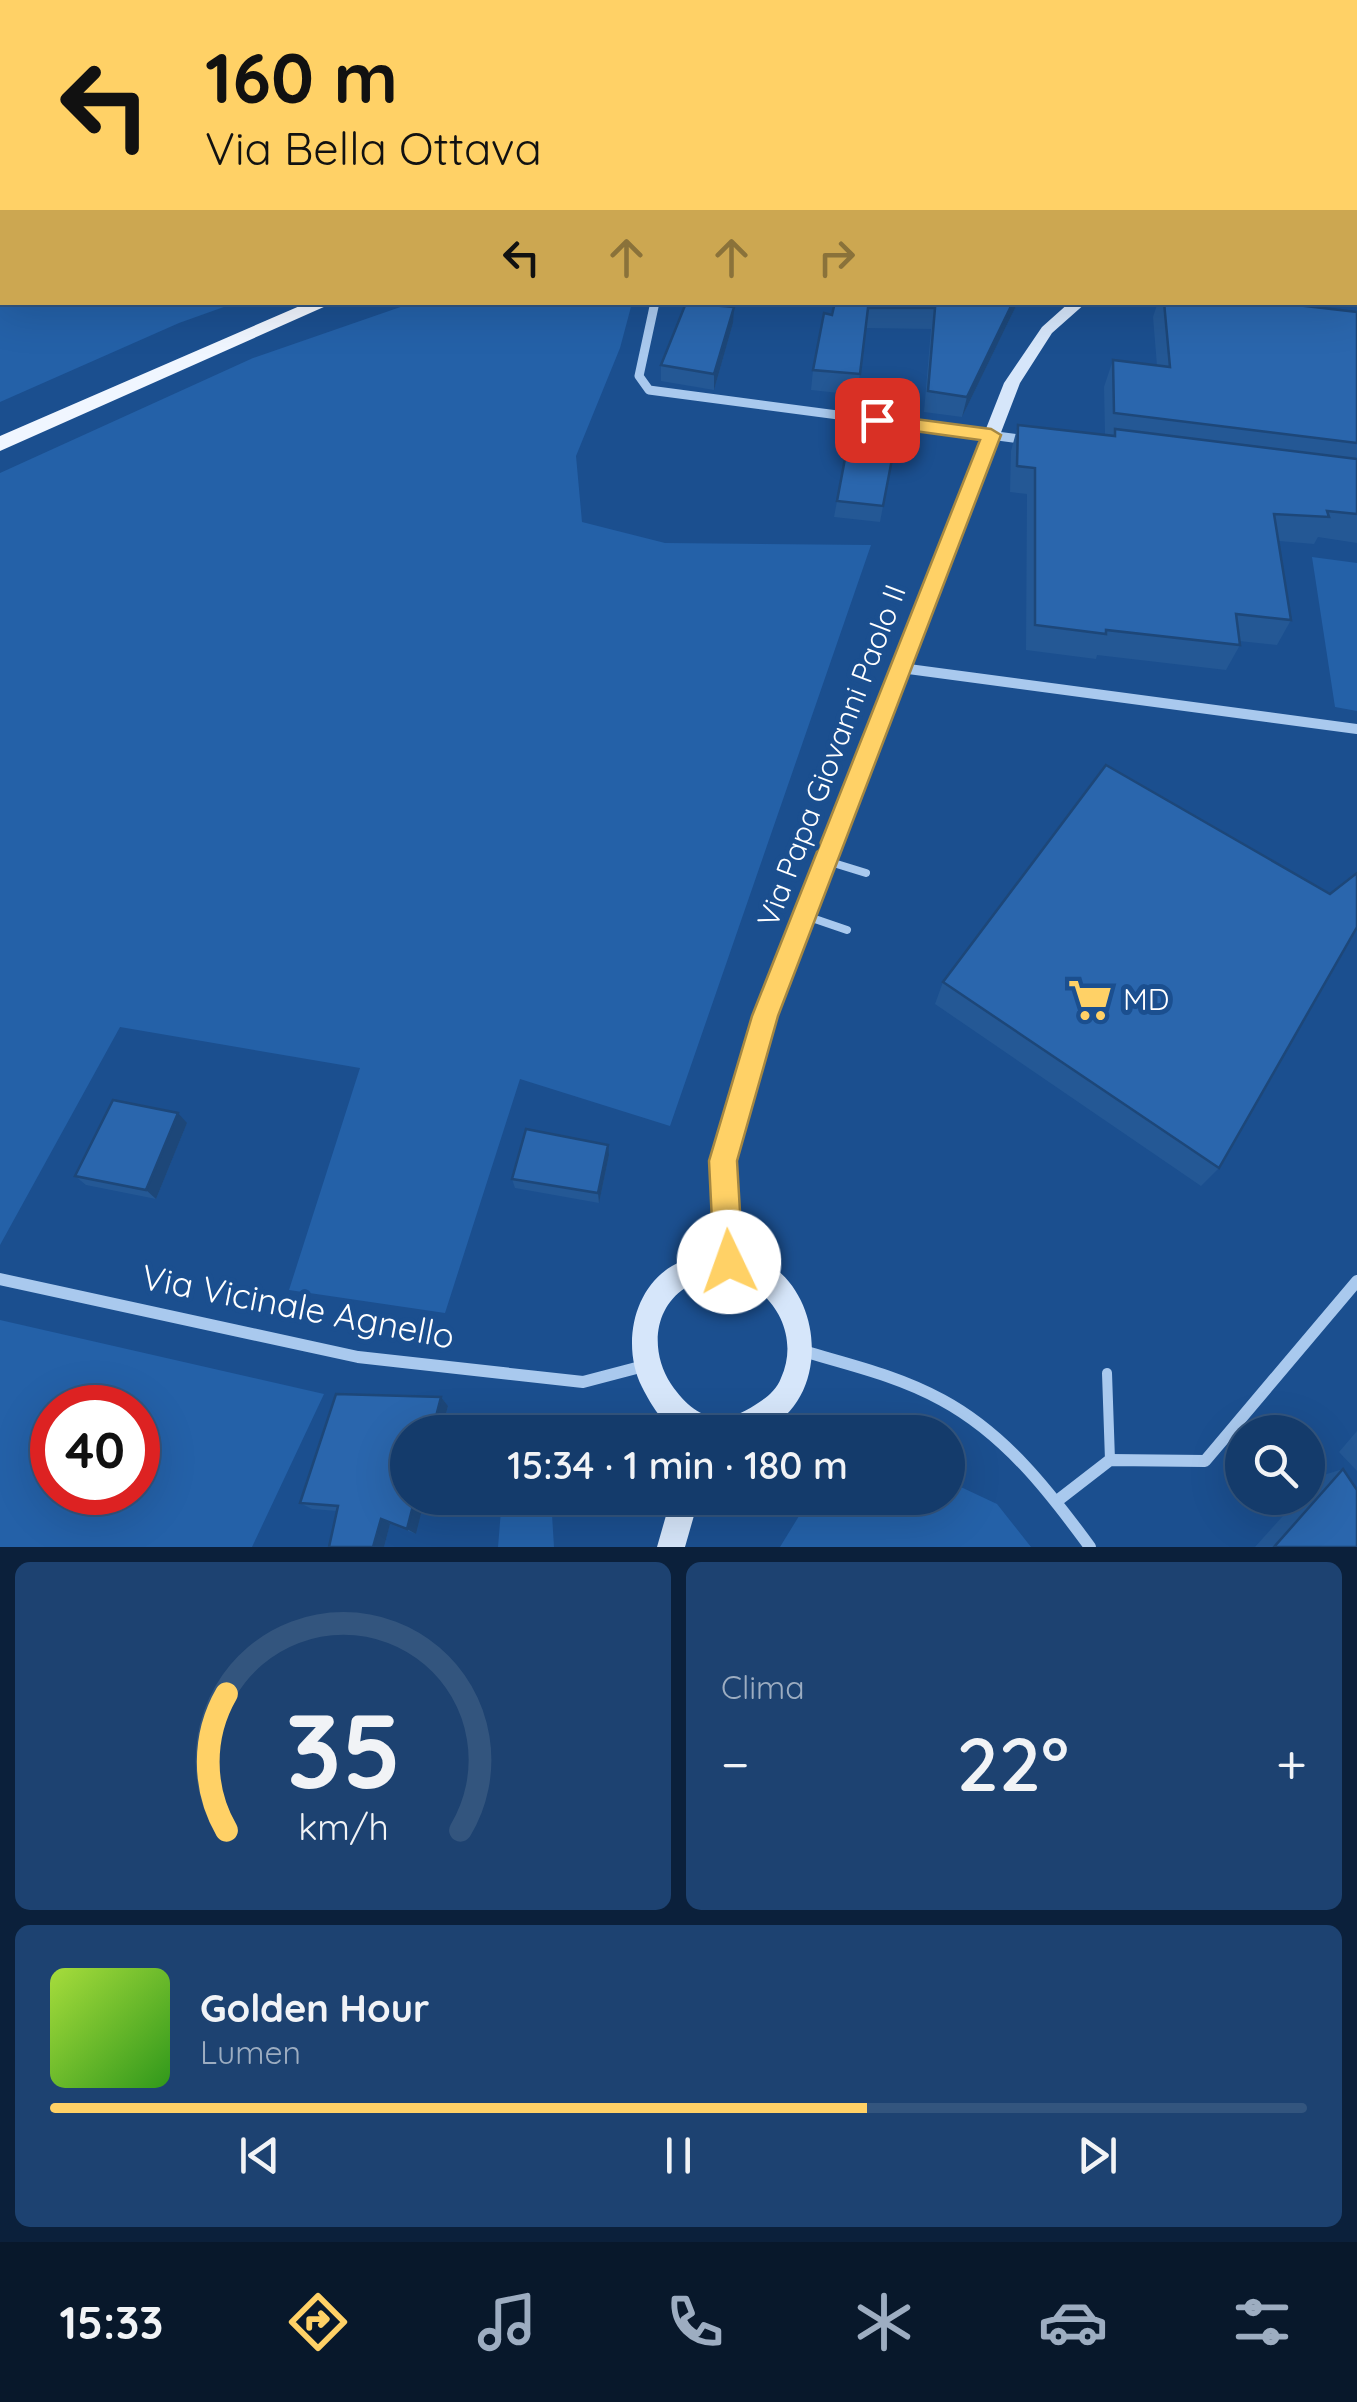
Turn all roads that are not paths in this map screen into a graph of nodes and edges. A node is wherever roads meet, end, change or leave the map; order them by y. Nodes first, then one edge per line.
1 (319, 305) edge
2 (654, 305) edge
3 (1077, 305) edge
4 (991, 435) junction
5 (1042, 442) edge
6 (0, 444) edge
7 (901, 668) junction
8 (1357, 729) edge
9 (826, 861) junction
10 (866, 872) dead end
11 (805, 916) junction
12 (847, 930) dead end
13 (729, 1262) junction
14 (0, 1279) edge
15 (1357, 1280) edge
16 (800, 1350) junction
17 (645, 1366) junction
18 (1107, 1373) dead end
19 (675, 1415) edge
20 (768, 1415) edge
21 (1110, 1460) junction
22 (1056, 1500) junction
23 (680, 1515) edge
24 (671, 1547) edge
25 (1090, 1547) edge

1 - 6 main road
2 - 4 street
3 - 4 street, Via Papa Giovanni Paolo II
4 - 5 street
4 - 7 street, Via Papa Giovanni Paolo II
7 - 8 street
7 - 9 street, Via Papa Giovanni Paolo II
9 - 10 lane
9 - 11 street, Via Papa Giovanni Paolo II
11 - 12 lane
11 - 13 street, Via Papa Giovanni Paolo II
13 - 16 street
13 - 17 street
14 - 17 street, Via Vicinale Agnello
15 - 21 street
16 - 20 street
16 - 22 street
17 - 19 street
18 - 21 lane
21 - 22 street
22 - 25 street
23 - 24 street

